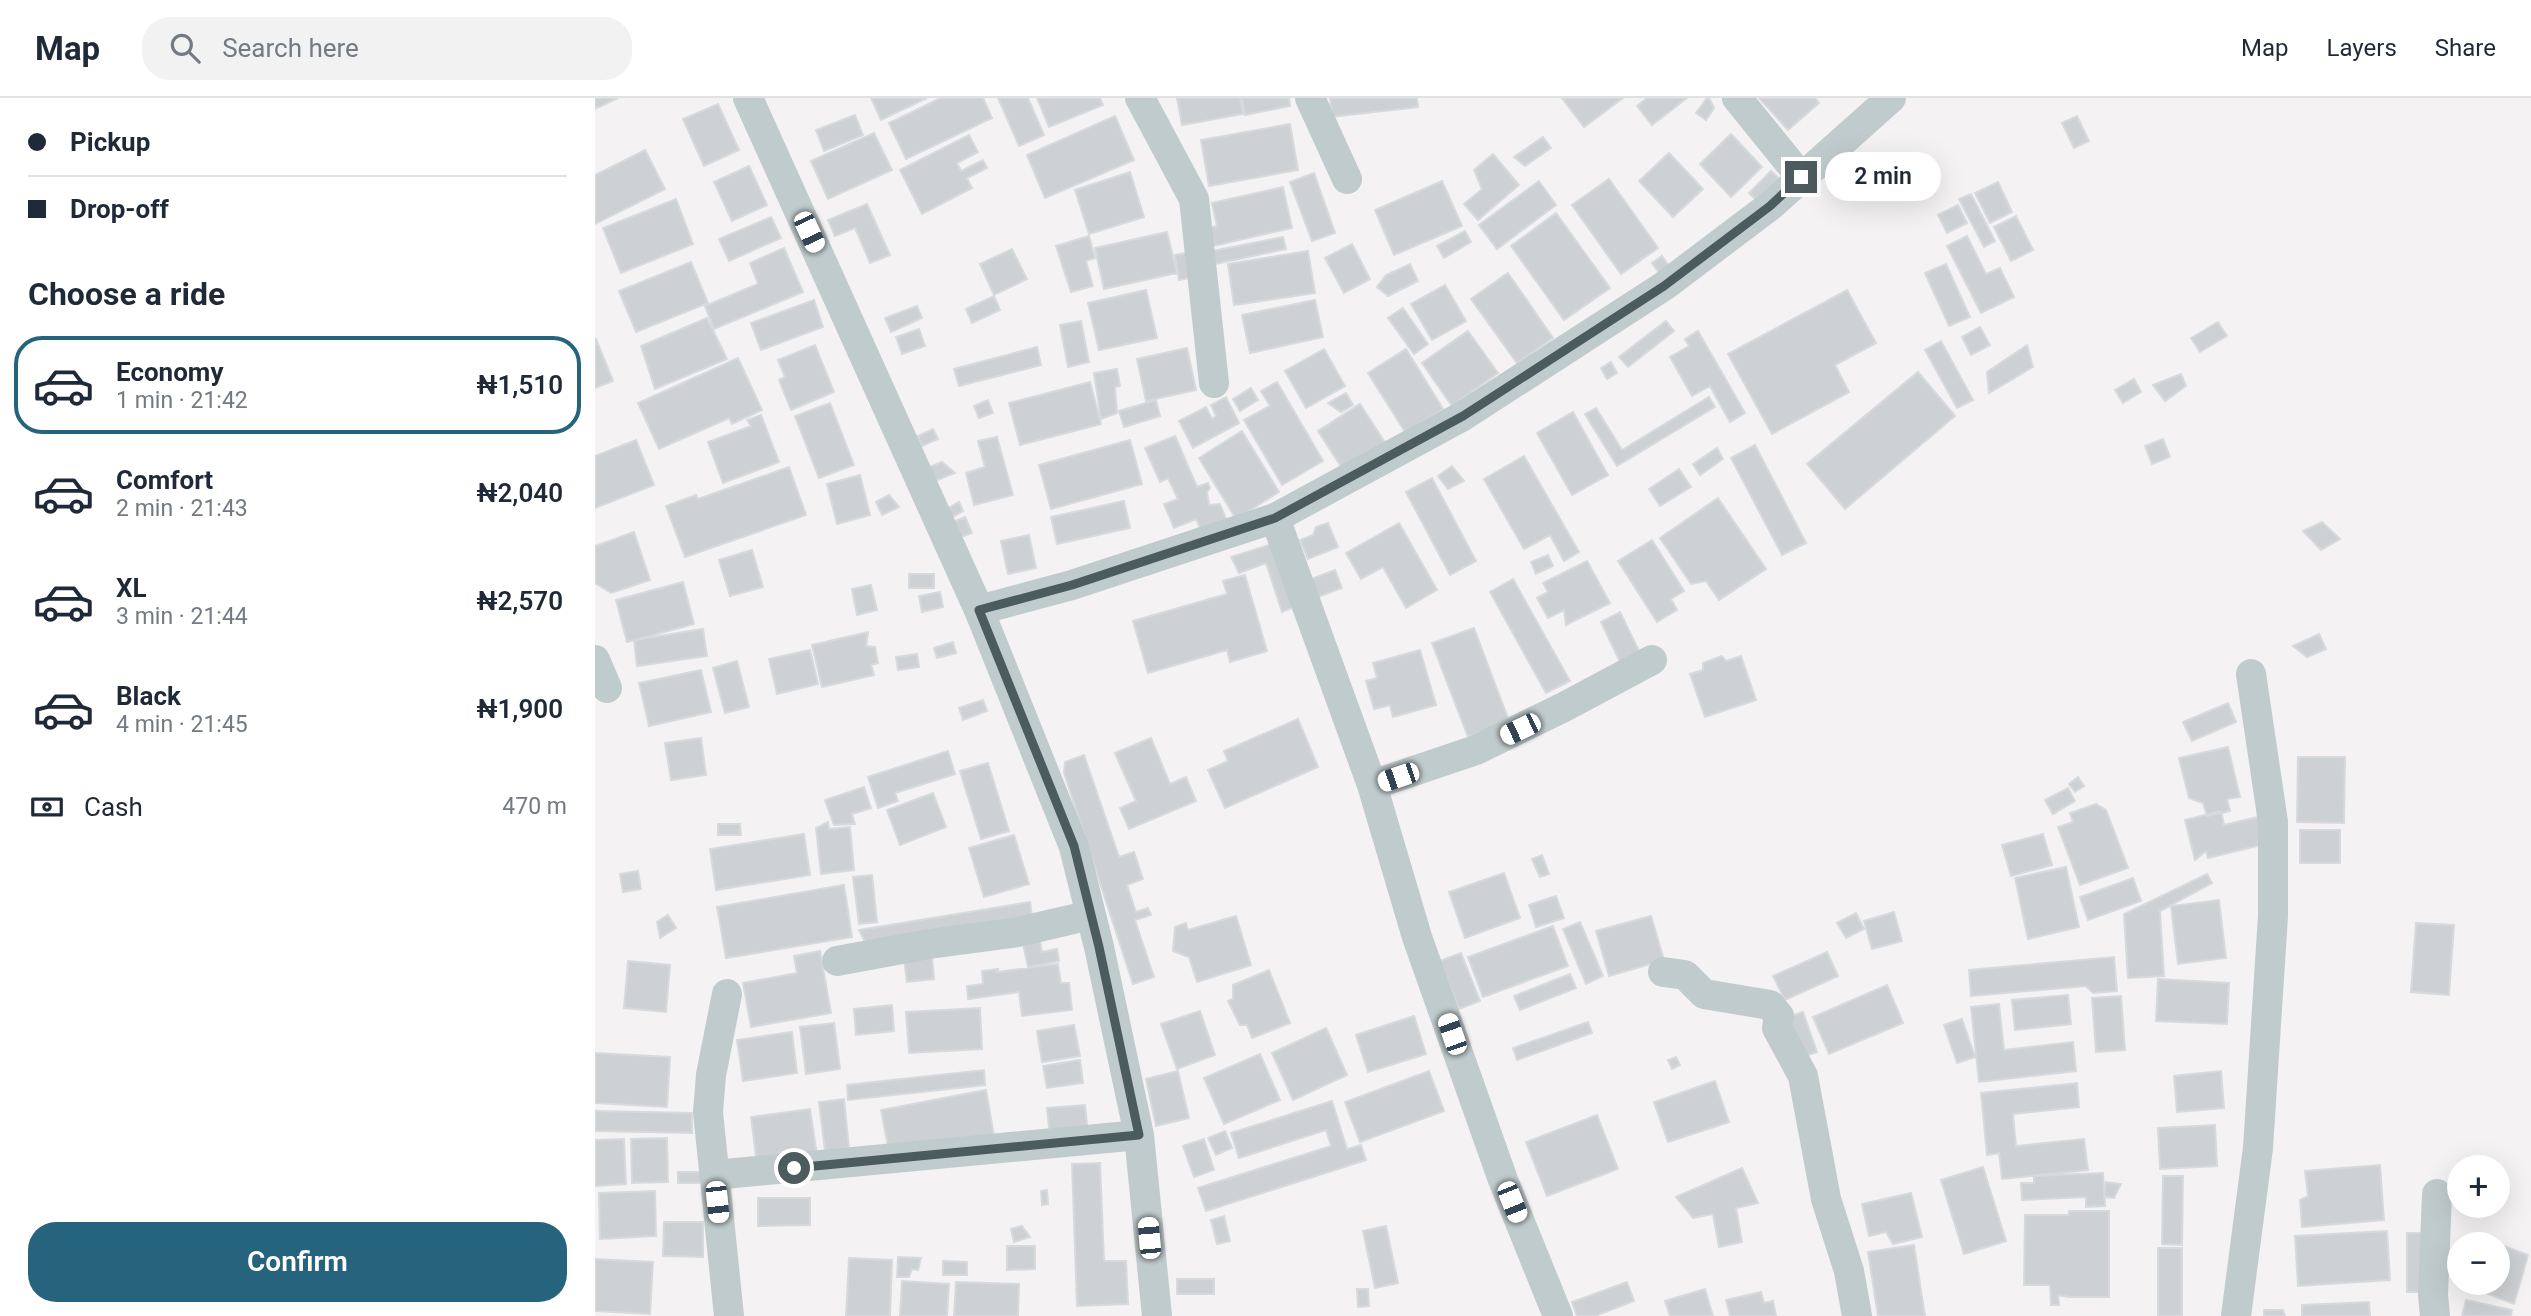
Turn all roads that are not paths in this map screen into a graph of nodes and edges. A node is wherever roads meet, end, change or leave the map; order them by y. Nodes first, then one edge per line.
1 (748, 98) edge
2 (1140, 98) edge
3 (1310, 98) edge
4 (1737, 98) edge
5 (1891, 98) edge
6 (1801, 177) junction
7 (1347, 179) dead end
8 (1214, 383) dead end
9 (1275, 518) junction
10 (979, 610) junction
11 (595, 660) edge
12 (1652, 660) dead end
13 (2251, 674) dead end
14 (607, 688) dead end
15 (1372, 785) junction
16 (1091, 915) junction
17 (837, 961) dead end
18 (1663, 972) dead end
19 (727, 994) dead end
20 (1139, 1135) junction
21 (714, 1175) junction
22 (2437, 1194) dead end
23 (729, 1316) edge
24 (1157, 1316) edge
25 (1558, 1316) edge
26 (1857, 1316) edge
27 (2235, 1316) edge
28 (2435, 1316) edge

1 - 10 street
2 - 8 street
3 - 7 street
4 - 6 street
5 - 6 street
6 - 9 street
9 - 10 street
9 - 15 street
10 - 16 street
11 - 14 street
12 - 15 street
13 - 27 street
15 - 25 street
16 - 17 street
16 - 20 street
18 - 26 street
19 - 21 street
20 - 21 street
20 - 24 street
21 - 23 street
22 - 28 street

